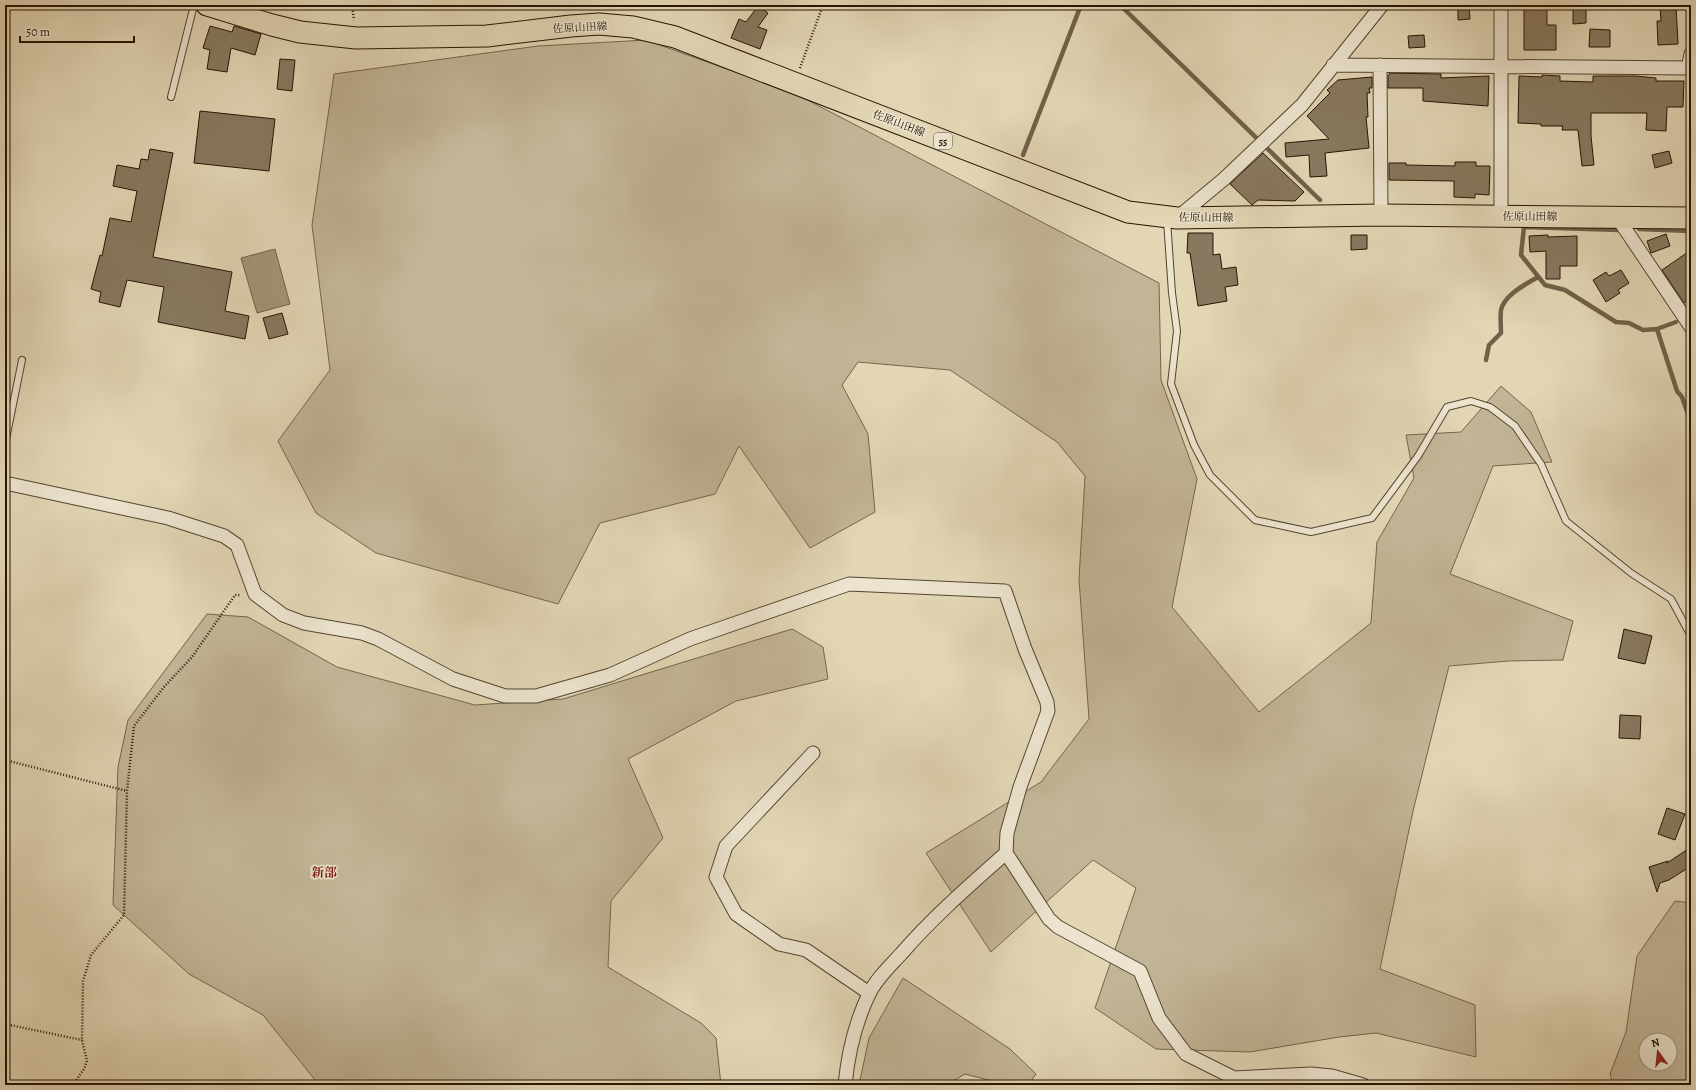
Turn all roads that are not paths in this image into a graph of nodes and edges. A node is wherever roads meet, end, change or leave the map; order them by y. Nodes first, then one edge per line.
1 (194, 5) edge
2 (207, 5) edge
3 (1382, 5) edge
4 (1501, 5) edge
5 (1691, 54) edge
6 (1333, 65) junction
7 (1380, 65) junction
8 (1501, 66) junction
9 (171, 97) dead end
10 (1380, 214) junction
11 (1501, 216) junction
12 (1172, 217) junction
13 (1617, 217) junction
14 (1691, 218) edge
15 (1691, 327) edge
16 (22, 360) dead end
17 (5, 444) edge
18 (5, 483) edge
19 (1691, 636) edge
20 (813, 754) dead end
21 (1006, 853) junction
22 (869, 993) junction
23 (845, 1085) edge
24 (1363, 1085) edge

1 - 9 lane
2 - 12 main road, 佐原山田線 / 55
3 - 6 street
4 - 8 street
5 - 8 street
6 - 7 street
6 - 12 street
7 - 8 street
7 - 10 street
8 - 11 street
10 - 11 main road, 佐原山田線 / 55
10 - 12 main road, 佐原山田線 / 55
11 - 13 main road, 佐原山田線 / 55
12 - 19 lane
13 - 14 main road, 佐原山田線 / 55
13 - 15 street
16 - 17 lane
18 - 21 street
20 - 22 street
21 - 22 street
21 - 24 street
22 - 23 street

